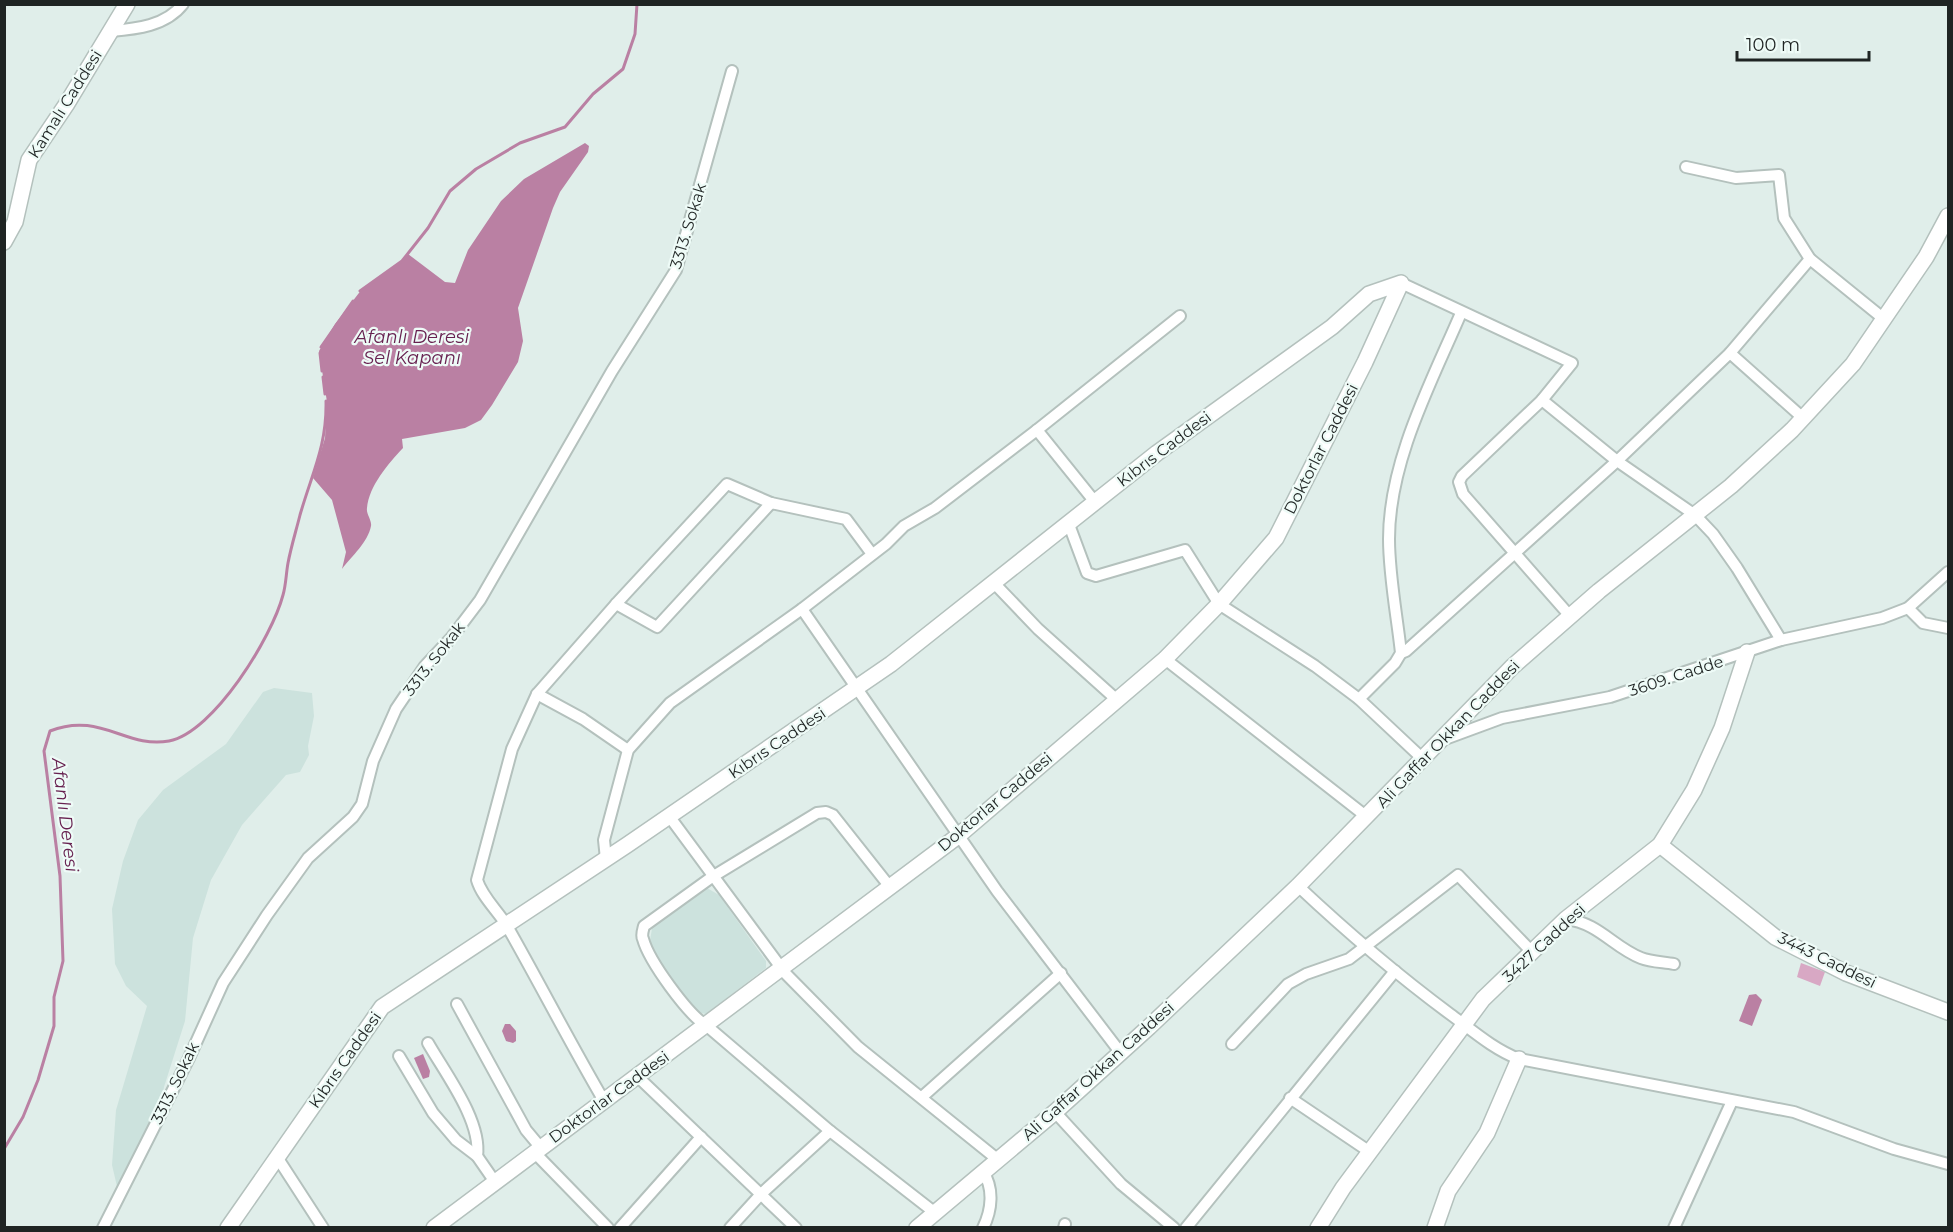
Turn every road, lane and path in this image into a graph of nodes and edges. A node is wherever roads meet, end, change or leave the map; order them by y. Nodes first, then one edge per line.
1 (127, 4) edge
2 (183, 4) edge
3 (111, 31) junction
4 (732, 71) dead end
5 (1686, 167) dead end
6 (1948, 216) edge
7 (4, 242) edge
8 (1810, 259) junction
9 (1401, 283) junction
10 (1461, 313) junction
11 (1180, 316) dead end
12 (1884, 319) junction
13 (1730, 354) junction
14 (1542, 400) junction
15 (1803, 418) junction
16 (1037, 430) junction
17 (1617, 461) junction
18 (1095, 502) junction
19 (771, 503) junction
20 (1695, 515) junction
21 (1068, 522) junction
22 (1515, 552) junction
23 (872, 554) junction
24 (1948, 572) edge
25 (994, 583) junction
26 (616, 604) junction
27 (1219, 604) junction
28 (1908, 608) junction
29 (802, 609) junction
30 (1570, 616) junction
31 (1948, 628) edge
32 (1781, 640) junction
33 (1747, 652) junction
34 (1401, 653) junction
35 (1165, 659) junction
36 (855, 689) junction
37 (537, 694) junction
38 (1359, 699) junction
39 (1117, 700) junction
40 (1443, 740) junction
41 (628, 750) junction
42 (1424, 760) junction
43 (669, 816) junction
44 (1367, 817) junction
45 (957, 836) junction
46 (1660, 845) junction
47 (606, 859) junction
48 (712, 877) junction
49 (1298, 886) junction
50 (890, 887) junction
51 (1566, 919) junction
52 (506, 924) junction
53 (1364, 947) junction
54 (1532, 952) junction
55 (1674, 964) dead end
56 (782, 969) junction
57 (1395, 971) junction
58 (1061, 973) junction
59 (457, 1004) dead end
60 (1948, 1012) edge
61 (1464, 1025) junction
62 (707, 1026) junction
63 (428, 1043) dead end
64 (1232, 1044) dead end
65 (1120, 1052) junction
66 (399, 1056) dead end
67 (1519, 1059) junction
68 (638, 1077) junction
69 (922, 1097) junction
70 (1290, 1098) junction
71 (604, 1101) junction
72 (1732, 1101) junction
73 (1055, 1112) junction
74 (830, 1131) junction
75 (701, 1137) junction
76 (538, 1150) junction
77 (1370, 1152) junction
78 (477, 1156) junction
79 (277, 1157) junction
80 (997, 1159) junction
81 (1948, 1164) edge
82 (983, 1172) junction
83 (495, 1182) junction
84 (761, 1194) junction
85 (934, 1212) junction
86 (103, 1227) edge
87 (228, 1227) edge
88 (323, 1227) edge
89 (434, 1227) edge
90 (608, 1227) edge
91 (620, 1227) edge
92 (730, 1227) edge
93 (796, 1227) edge
94 (917, 1227) edge
95 (982, 1227) edge
96 (1174, 1227) edge
97 (1186, 1227) edge
98 (1318, 1227) edge
99 (1435, 1227) edge
100 (1674, 1227) edge

1 - 3 street, Kamalı Caddesi
2 - 3 street
3 - 7 street, Kamalı Caddesi
4 - 86 street, 3313. Sokak
5 - 8 street
6 - 12 street, Ali Gaffar Okkan Caddesi
8 - 12 street
8 - 13 street
9 - 10 street
9 - 18 street, Kıbrıs Caddesi
9 - 27 street, Doktorlar Caddesi
10 - 14 street
10 - 34 street
11 - 16 street
12 - 15 street, Ali Gaffar Okkan Caddesi
13 - 15 street
13 - 17 street
14 - 17 street
14 - 22 street
15 - 20 street, Ali Gaffar Okkan Caddesi
16 - 18 street
16 - 23 street
17 - 20 street
17 - 22 street
18 - 21 street, Kıbrıs Caddesi
19 - 23 street
19 - 26 street
19 - 26 street
20 - 30 street, Ali Gaffar Okkan Caddesi
20 - 32 street
21 - 25 street, Kıbrıs Caddesi
21 - 27 street
22 - 30 street
22 - 34 street
23 - 29 street
24 - 28 street
25 - 36 street, Kıbrıs Caddesi
25 - 39 street
26 - 37 street
27 - 35 street, Doktorlar Caddesi
27 - 38 street
28 - 31 street
28 - 32 street, 3609. Cadde
29 - 36 street
29 - 41 street
30 - 40 street, Ali Gaffar Okkan Caddesi
32 - 33 street, 3609. Cadde
33 - 40 street, 3609. Cadde
33 - 46 street, 3427 Caddesi
34 - 38 street
35 - 39 street, Doktorlar Caddesi
35 - 44 street
36 - 43 street, Kıbrıs Caddesi
36 - 45 street
37 - 41 street
37 - 52 street
38 - 42 street
39 - 45 street, Doktorlar Caddesi
40 - 42 street, Ali Gaffar Okkan Caddesi
41 - 47 street
42 - 44 street, Ali Gaffar Okkan Caddesi
43 - 47 street, Kıbrıs Caddesi
43 - 48 street
44 - 49 street, Ali Gaffar Okkan Caddesi
45 - 50 street, Doktorlar Caddesi
45 - 58 street
46 - 51 street, 3427 Caddesi
46 - 60 street, 3443 Caddesi
47 - 52 street, Kıbrıs Caddesi
48 - 50 street
48 - 56 street
48 - 62 street
49 - 53 street
49 - 65 street, Ali Gaffar Okkan Caddesi
50 - 56 street, Doktorlar Caddesi
51 - 54 street, 3427 Caddesi
51 - 55 street
52 - 71 street
52 - 79 street, Kıbrıs Caddesi
53 - 54 street
53 - 57 street
53 - 64 street
54 - 61 street, 3427 Caddesi
56 - 62 street, Doktorlar Caddesi
56 - 69 street
57 - 61 street
57 - 70 street
58 - 65 street
58 - 69 street
59 - 76 street
61 - 67 street
61 - 77 street, 3427 Caddesi
62 - 68 street, Doktorlar Caddesi
62 - 74 street
63 - 78 street
65 - 73 street, Ali Gaffar Okkan Caddesi
66 - 78 street
67 - 72 street
67 - 99 street
68 - 71 street, Doktorlar Caddesi
68 - 75 street
69 - 80 street
70 - 77 street
70 - 97 street
71 - 76 street, Doktorlar Caddesi
72 - 81 street
72 - 100 street
73 - 80 street, Ali Gaffar Okkan Caddesi
73 - 96 street
74 - 84 street
74 - 85 street
75 - 84 street
75 - 91 street
76 - 83 street, Doktorlar Caddesi
76 - 90 street
77 - 98 street, 3427 Caddesi
78 - 83 street
79 - 87 street, Kıbrıs Caddesi
79 - 88 street
80 - 82 street, Ali Gaffar Okkan Caddesi
82 - 85 street, Ali Gaffar Okkan Caddesi
82 - 95 street
83 - 89 street, Doktorlar Caddesi
84 - 92 street
84 - 93 street
85 - 94 street, Ali Gaffar Okkan Caddesi

